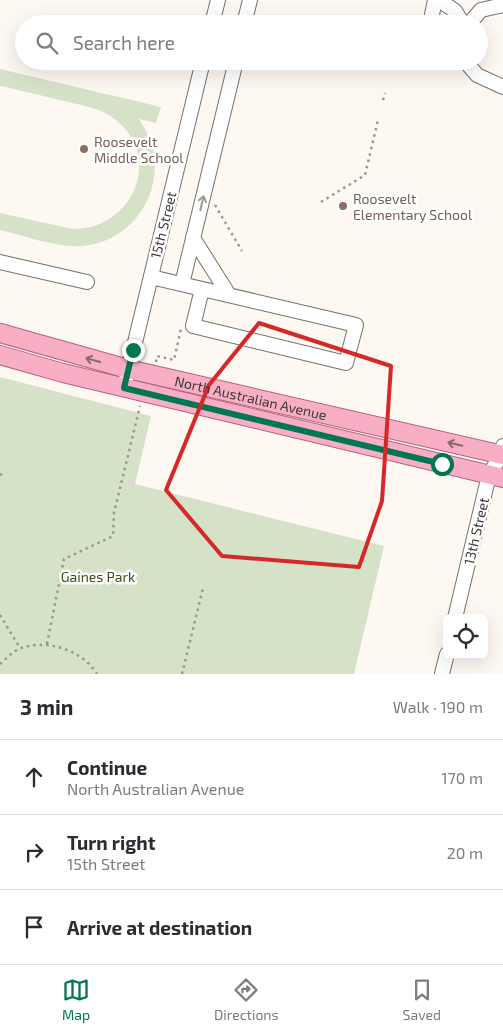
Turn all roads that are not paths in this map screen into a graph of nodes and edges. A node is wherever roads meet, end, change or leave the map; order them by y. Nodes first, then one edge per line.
1 (218, 0) edge
2 (250, 0) edge
3 (435, 0) edge
4 (439, 0) edge
5 (486, 0) edge
6 (503, 5) edge
7 (214, 15) edge
8 (246, 15) edge
9 (432, 15) edge
10 (457, 15) edge
11 (476, 15) edge
12 (201, 70) edge
13 (234, 70) edge
14 (473, 70) edge
15 (503, 87) edge
16 (193, 238) junction
17 (0, 262) edge
18 (151, 277) junction
19 (87, 282) dead end
20 (182, 284) junction
21 (202, 289) junction
22 (229, 295) junction
23 (0, 333) edge
24 (0, 355) edge
25 (128, 369) junction
26 (124, 388) junction
27 (502, 452) edge
28 (496, 477) edge
29 (456, 614) edge
30 (446, 659) edge
31 (442, 674) edge

1 - 7 street
2 - 8 street
3 - 9 street
4 - 10 street
5 - 6 street
6 - 11 street
12 - 18 street, 15th Street
16 -> 13 street
14 - 15 street
16 - 20 street
16 - 22 street
17 - 19 street
18 - 20 street
18 - 25 street, 15th Street
20 - 21 street
21 - 22 street
21 - 22 street
25 -> 23 main road, North Australian Avenue
24 - 26 main road, North Australian Avenue
25 - 26 street, 15th Street
27 -> 25 main road, North Australian Avenue
26 - 28 main road, North Australian Avenue
27 - 28 street, 13th Street
28 - 29 street, 13th Street
30 - 31 street

